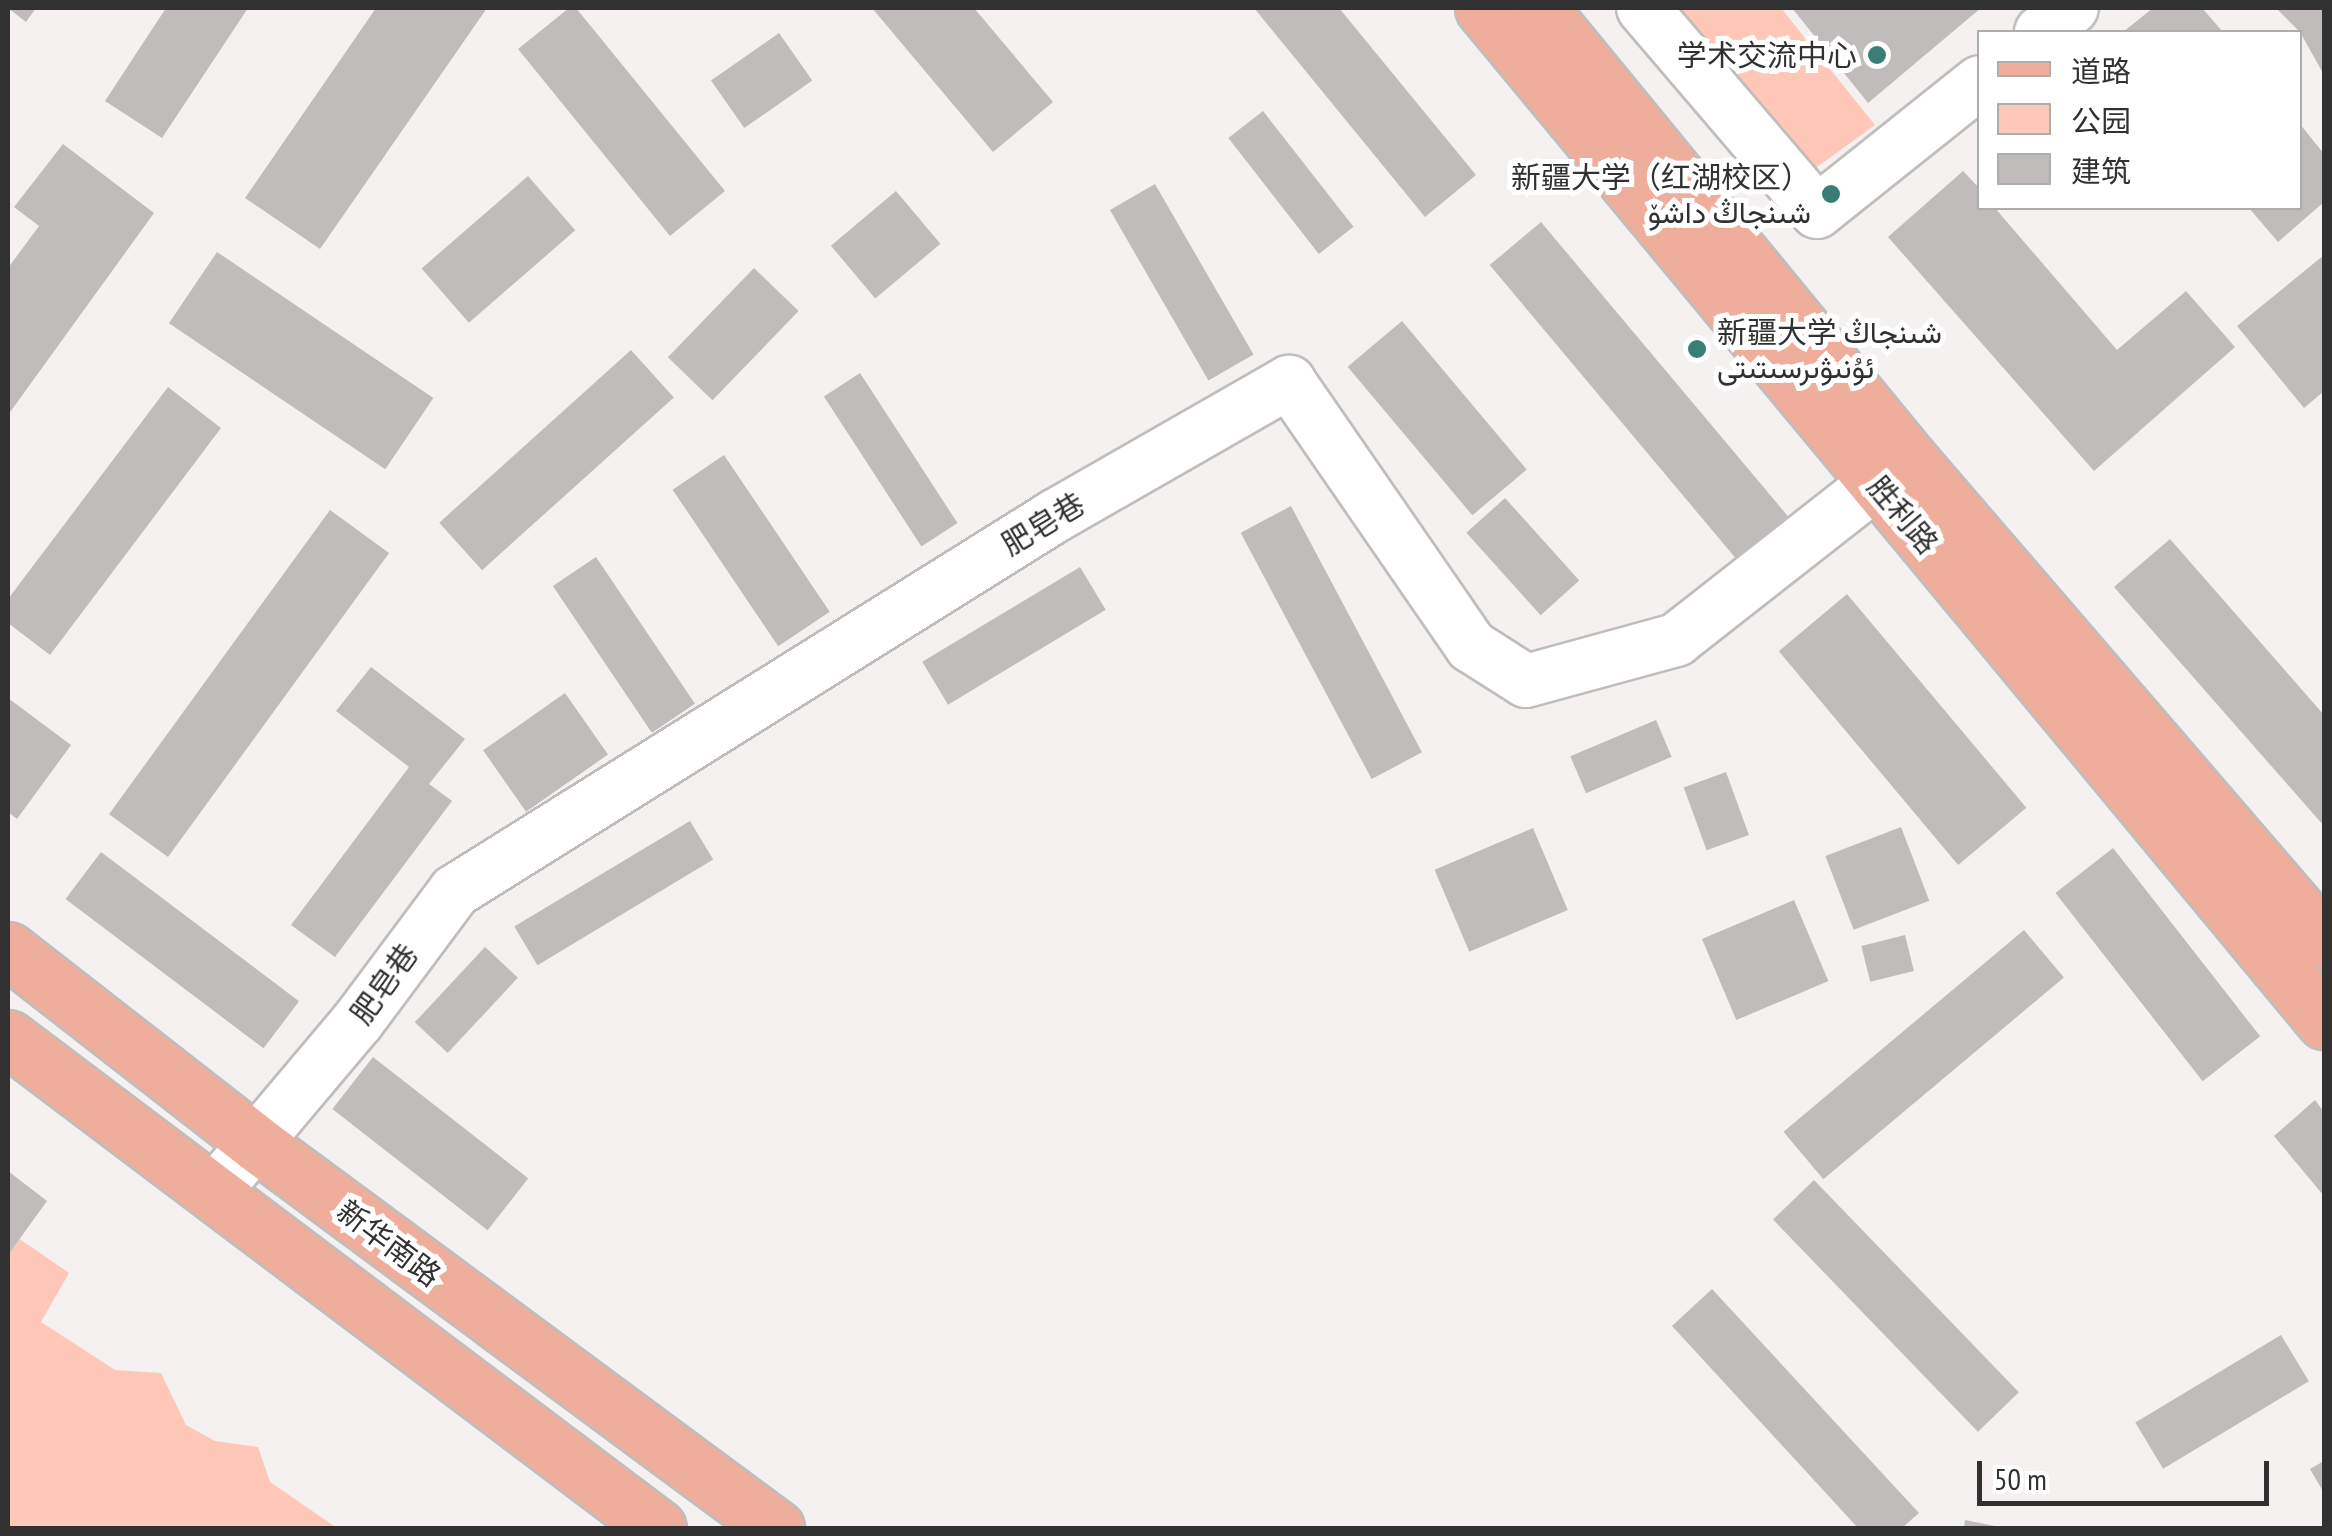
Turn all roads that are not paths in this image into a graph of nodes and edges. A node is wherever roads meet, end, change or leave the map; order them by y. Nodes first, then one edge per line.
1 (1482, 8) edge
2 (1539, 8) edge
3 (1643, 8) edge
4 (2072, 8) edge
5 (2044, 30) edge
6 (1977, 84) edge
7 (1876, 483) junction
8 (2324, 941) edge
9 (8, 950) edge
10 (2324, 1021) edge
11 (8, 1038) edge
12 (257, 1144) junction
13 (213, 1193) junction
14 (658, 1528) edge
15 (776, 1528) edge

1 - 7 main road, 胜利路
2 - 8 main road, 胜利路
3 - 6 street
4 - 5 street
7 - 10 main road, 胜利路
7 - 12 street, 肥皂巷
9 - 12 main road, 新华南路
11 - 13 main road
12 - 13 street, 肥皂巷
12 - 15 main road, 新华南路
13 - 14 main road

